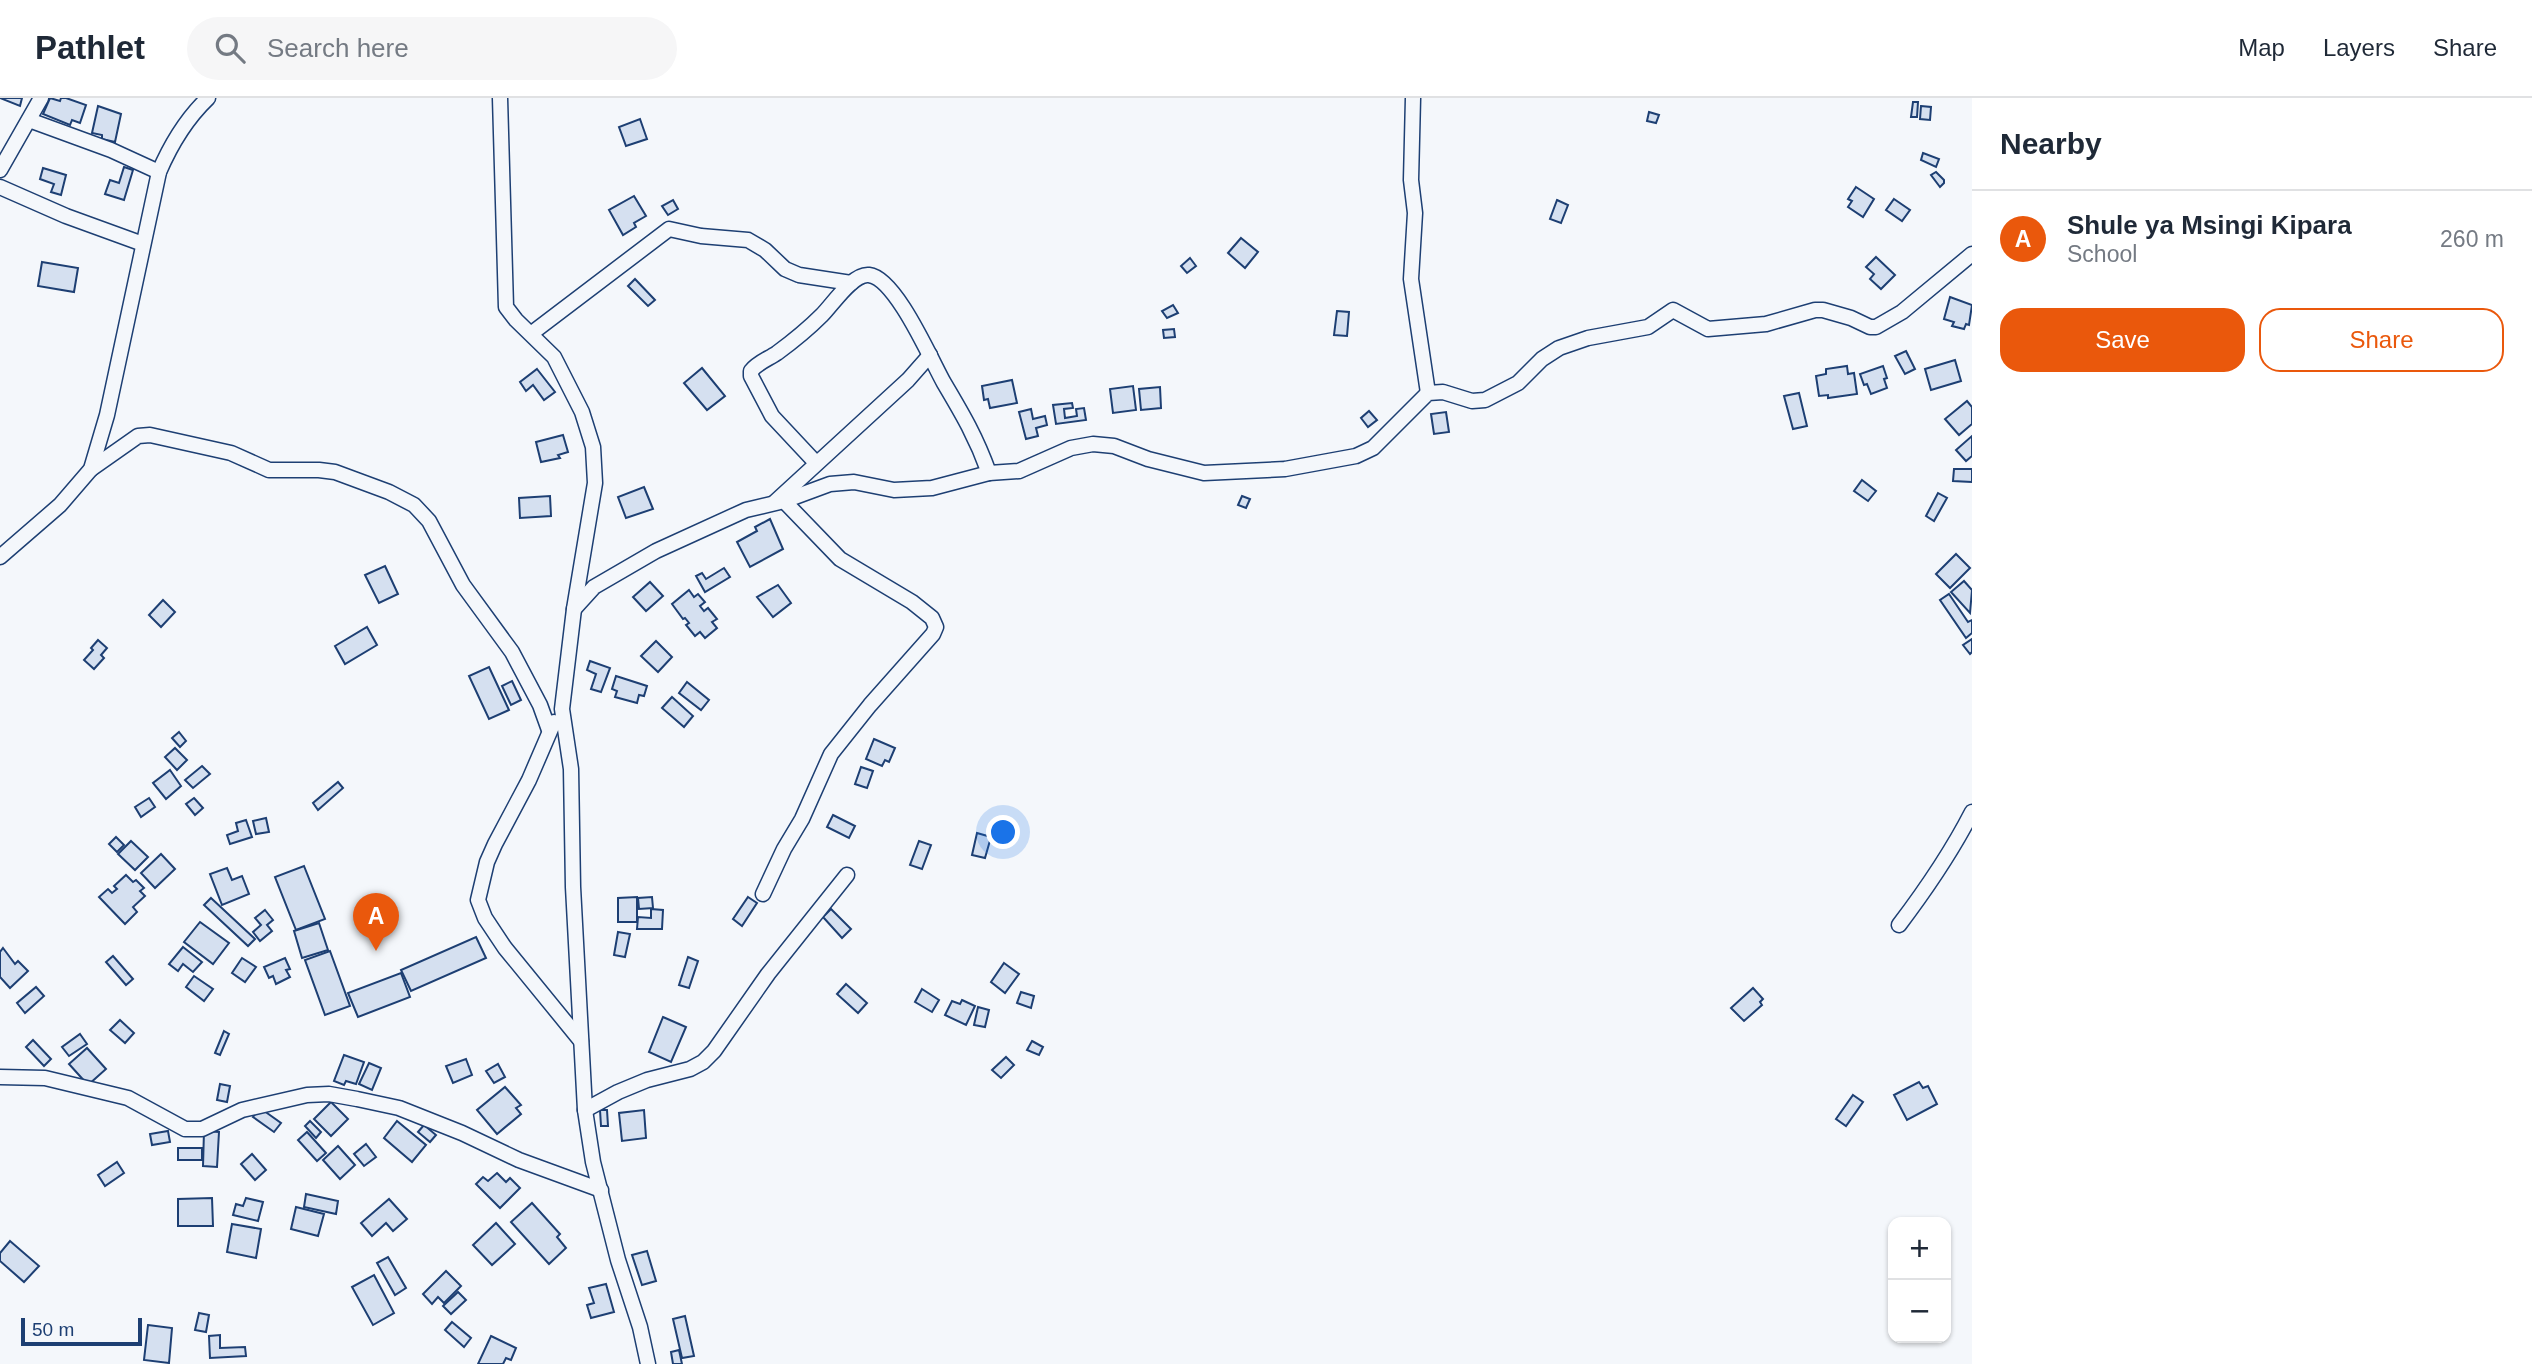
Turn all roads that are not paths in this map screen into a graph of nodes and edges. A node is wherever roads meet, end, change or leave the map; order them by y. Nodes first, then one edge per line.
1 (41, 98) edge
2 (208, 98) edge
3 (500, 98) edge
4 (1413, 98) edge
5 (29, 120) junction
6 (0, 170) edge
7 (159, 173) junction
8 (0, 187) edge
9 (143, 244) junction
10 (1972, 254) edge
11 (851, 283) junction
12 (532, 333) junction
13 (930, 355) junction
14 (1428, 393) junction
15 (816, 463) junction
16 (91, 469) junction
17 (989, 473) junction
18 (779, 502) junction
19 (0, 557) edge
20 (574, 609) junction
21 (562, 709) junction
22 (549, 730) junction
23 (1972, 812) edge
24 (847, 875) dead end
25 (763, 894) dead end
26 (1899, 925) dead end
27 (581, 1041) junction
28 (0, 1077) edge
29 (585, 1110) junction
30 (601, 1190) junction
31 (648, 1364) edge

1 - 5 street
2 - 7 street
3 - 12 street
4 - 14 street
5 - 6 street
5 - 7 street
7 - 9 street
8 - 9 street
9 - 16 street
10 - 14 street
11 - 12 street
11 - 13 street
11 - 15 street
12 - 20 street
13 - 15 street
13 - 17 street
14 - 17 street
15 - 18 street
16 - 19 street
16 - 22 street
17 - 18 street
18 - 20 street
18 - 25 street
20 - 21 street
21 - 22 street
21 - 27 street
22 - 27 street
23 - 26 street
24 - 29 street
27 - 29 street
28 - 30 street
29 - 30 street
30 - 31 street

